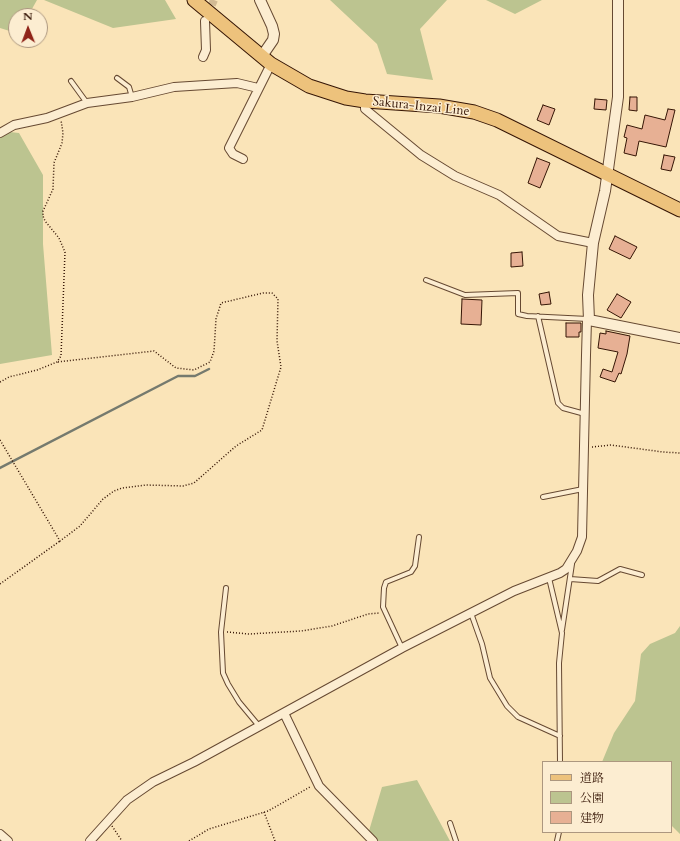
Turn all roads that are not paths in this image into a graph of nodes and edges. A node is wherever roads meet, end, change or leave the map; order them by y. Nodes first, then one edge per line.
1 (194, 0) edge
2 (260, 0) edge
3 (618, 0) edge
4 (205, 21) tunnel mouth
5 (203, 57) dead end
6 (266, 60) junction
7 (117, 78) dead end
8 (71, 81) dead end
9 (258, 88) junction
10 (132, 97) junction
11 (364, 101) junction
12 (87, 104) junction
13 (0, 133) edge
14 (243, 159) dead end
15 (607, 173) junction
16 (680, 210) edge
17 (593, 243) junction
18 (426, 280) dead end
19 (538, 316) junction
20 (589, 319) junction
21 (680, 338) edge
22 (585, 414) junction
23 (583, 489) junction
24 (543, 497) dead end
25 (419, 537) dead end
26 (572, 561) junction
27 (642, 575) dead end
28 (549, 577) junction
29 (570, 579) junction
30 (226, 588) dead end
31 (471, 613) junction
32 (562, 633) junction
33 (402, 648) junction
34 (284, 713) junction
35 (259, 726) junction
36 (560, 736) junction
37 (560, 761) edge
38 (450, 823) dead end
39 (0, 834) edge
40 (8, 841) edge
41 (90, 841) edge
42 (373, 841) edge
43 (456, 841) edge

1 - 6 main road, Sakura-Inzai Line
2 - 6 street
3 - 15 street
4 - 5 street
6 - 9 street
6 - 11 main road, Sakura-Inzai Line
7 - 10 lane
8 - 12 lane
9 - 10 street
9 - 14 street
10 - 12 street
11 - 15 main road, Sakura-Inzai Line
11 - 17 street
12 - 13 street
15 - 16 main road, Sakura-Inzai Line
15 - 17 street
17 - 20 street
18 - 19 lane
19 - 20 lane
19 - 22 lane
20 - 21 street
20 - 22 street
22 - 23 street
23 - 24 lane
23 - 26 street
25 - 33 lane
26 - 28 street
26 - 29 lane
27 - 29 lane
28 - 31 street
28 - 32 lane
29 - 32 lane
30 - 35 lane
31 - 33 street
31 - 36 lane
32 - 36 lane
33 - 34 street
34 - 35 street
34 - 42 street
35 - 41 street
36 - 37 lane
38 - 43 lane
39 - 40 street

